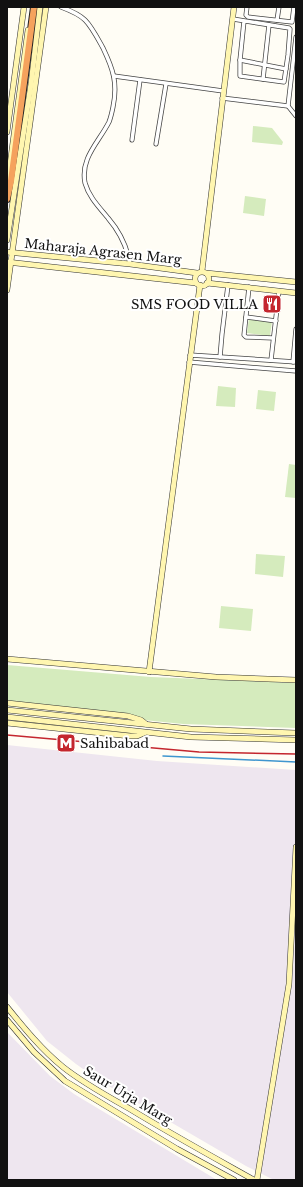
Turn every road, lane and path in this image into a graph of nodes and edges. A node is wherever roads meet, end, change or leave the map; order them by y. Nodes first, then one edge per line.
1 (24, 7) edge
2 (33, 7) edge
3 (40, 7) edge
4 (46, 7) edge
5 (61, 7) edge
6 (234, 7) edge
7 (247, 7) edge
8 (279, 7) edge
9 (294, 7) edge
10 (233, 19) junction
11 (278, 20) junction
12 (244, 21) junction
13 (269, 25) junction
14 (296, 38) edge
15 (240, 60) junction
16 (264, 64) junction
17 (286, 69) junction
18 (114, 76) junction
19 (263, 79) junction
20 (140, 80) junction
21 (166, 84) junction
22 (223, 91) junction
23 (222, 98) junction
24 (288, 106) junction
25 (296, 116) edge
26 (7, 132) edge
27 (132, 140) dead end
28 (156, 144) dead end
29 (7, 188) edge
30 (7, 199) edge
31 (7, 240) edge
32 (10, 252) edge
33 (9, 263) edge
34 (130, 264) junction
35 (202, 272) junction
36 (296, 282) edge
37 (207, 283) junction
38 (198, 284) junction
39 (228, 285) junction
40 (249, 288) junction
41 (7, 290) edge
42 (279, 291) junction
43 (296, 293) edge
44 (246, 317) junction
45 (276, 321) junction
46 (296, 329) edge
47 (273, 338) junction
48 (295, 339) edge
49 (190, 355) junction
50 (220, 357) junction
51 (271, 360) junction
52 (189, 362) junction
53 (295, 362) edge
54 (296, 371) edge
55 (7, 659) edge
56 (150, 672) junction
57 (296, 680) edge
58 (7, 703) edge
59 (7, 710) edge
60 (7, 717) edge
61 (7, 723) edge
62 (147, 725) junction
63 (145, 732) junction
64 (296, 733) edge
65 (296, 740) edge
66 (296, 847) edge
67 (7, 1007) edge
68 (7, 1020) edge
69 (48, 1054) junction
70 (42, 1060) junction
71 (234, 1180) edge
72 (256, 1180) edge

1 - 26 street
2 - 29 street
2 - 30 highway
3 - 31 street
4 - 32 street
5 - 18 street
6 - 10 street
7 - 11 street
8 - 11 street
9 - 11 street
10 - 12 street
10 - 22 street
12 - 13 street
12 - 15 street
13 - 16 street
13 - 17 street
14 - 24 street
15 - 16 street
15 - 19 street
16 - 17 street
16 - 19 street
17 - 19 street
18 - 20 street
18 - 34 street
20 - 21 street
20 - 27 street
21 - 22 street
21 - 28 street
22 - 23 street
23 - 24 street
23 - 35 street
24 - 25 street
32 - 33 street
32 - 34 street, Maharaja Agrasen Marg
33 - 38 street, Maharaja Agrasen Marg
33 - 41 street
34 - 35 street, Maharaja Agrasen Marg
35 - 36 street, Maharaja Agrasen Marg
35 - 37 street
35 - 38 street
37 - 38 street
37 - 39 street
38 - 49 street
39 - 40 street
39 - 50 street
40 - 42 street
40 - 44 street
42 - 43 street
42 - 45 street
44 - 45 street
44 - 47 street
45 - 47 street
46 - 48 street
47 - 51 street
48 - 53 street
49 - 50 street
49 - 52 street
50 - 51 street
51 - 53 street
52 - 54 street
52 - 56 street
55 - 56 street
56 - 57 street
58 - 62 street
59 - 62 street
60 - 63 street
61 - 63 street
62 - 64 street
63 - 65 street
66 - 72 street
67 - 69 street, Saur Urja Marg
68 - 70 street, Saur Urja Marg
69 - 70 street
69 - 72 street, Saur Urja Marg
70 - 71 street, Saur Urja Marg

